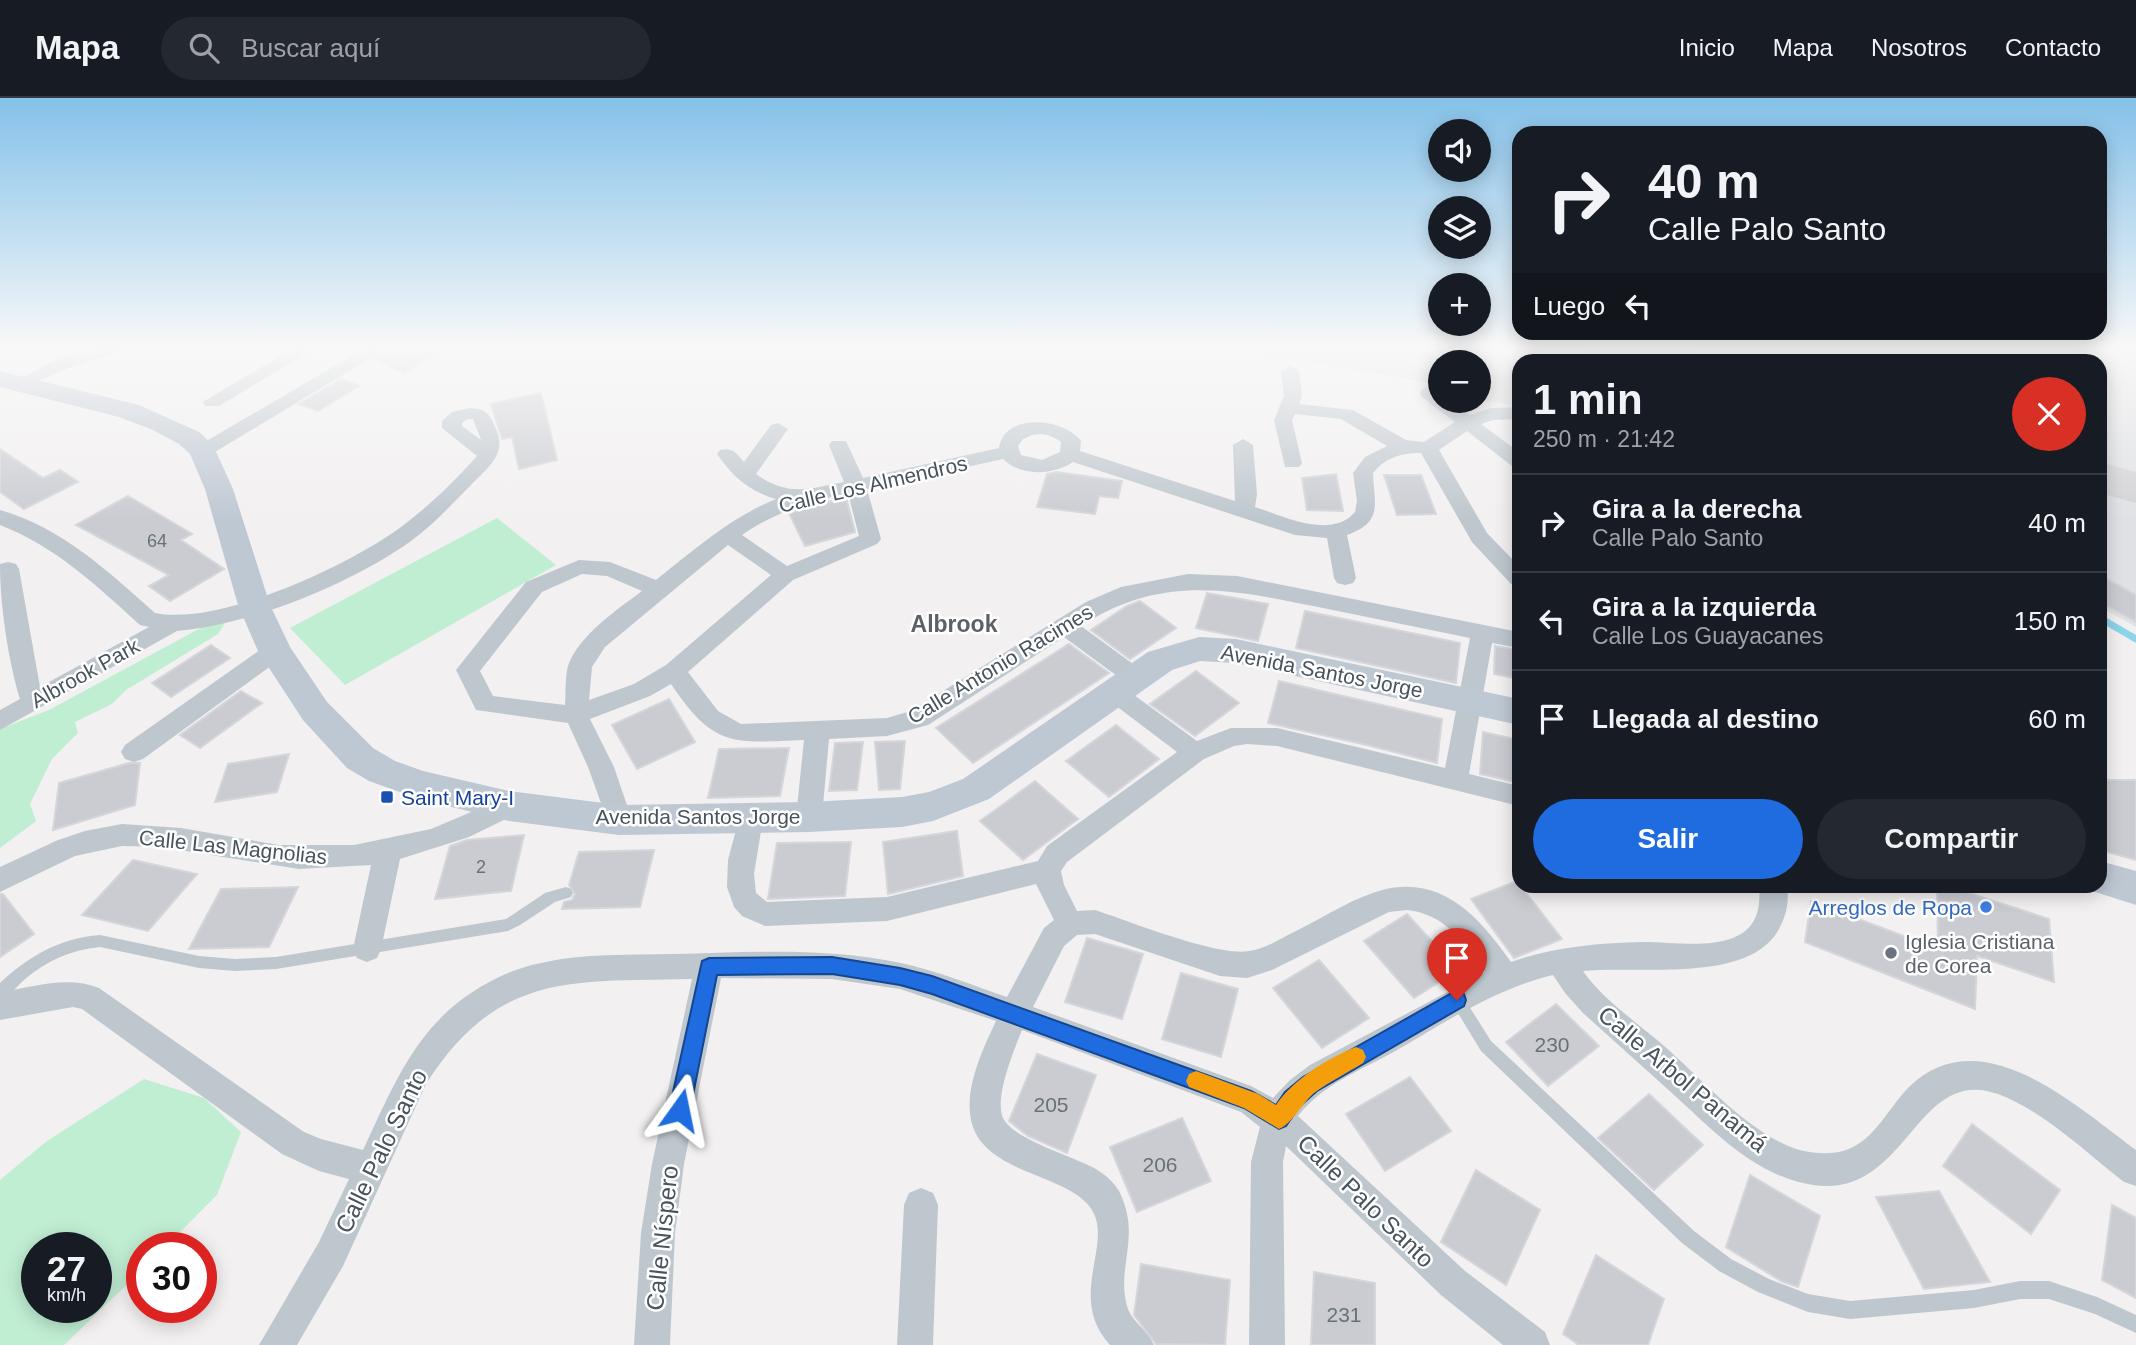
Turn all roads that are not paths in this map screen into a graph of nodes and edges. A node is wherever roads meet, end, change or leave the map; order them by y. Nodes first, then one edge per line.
1 (103, 404) edge
2 (281, 404) edge
3 (1290, 404) edge
4 (1288, 408) junction
5 (1512, 412) edge
6 (1456, 413) edge
7 (1468, 422) junction
8 (779, 429) dead end
9 (839, 445) dead end
10 (1243, 445) dead end
11 (1402, 446) junction
12 (1429, 448) junction
13 (203, 451) junction
14 (1009, 452) junction
15 (727, 454) dead end
16 (1070, 454) junction
17 (488, 455) dead end
18 (1512, 457) edge
19 (1292, 463) dead end
20 (744, 477) junction
21 (856, 486) junction
22 (798, 498) junction
23 (1244, 510) junction
24 (0, 517) edge
25 (734, 529) junction
26 (1336, 532) junction
27 (8, 569) dead end
28 (1512, 572) edge
29 (785, 575) junction
30 (1345, 578) dead end
31 (658, 589) junction
32 (254, 605) junction
33 (169, 626) junction
34 (1065, 626) junction
35 (1482, 633) junction
36 (1512, 639) edge
37 (275, 651) junction
38 (674, 671) junction
39 (1125, 685) junction
40 (1471, 702) junction
41 (33, 703) junction
42 (1512, 711) edge
43 (576, 715) junction
44 (0, 721) edge
45 (817, 730) junction
46 (134, 752) dead end
47 (1195, 752) junction
48 (1455, 781) junction
49 (1512, 794) edge
50 (509, 806) junction
51 (809, 817) junction
52 (750, 819) junction
53 (619, 820) junction
54 (388, 851) junction
55 (1047, 870) junction
56 (2107, 879) edge
57 (0, 880) edge
58 (2136, 888) edge
59 (566, 893) dead end
60 (1773, 893) edge
61 (1070, 924) junction
62 (367, 948) junction
63 (1560, 961) junction
64 (709, 967) junction
65 (1504, 977) junction
66 (0, 993) edge
67 (1457, 1000) junction
68 (0, 1006) edge
69 (1013, 1014) junction
70 (1279, 1119) junction
71 (371, 1169) junction
72 (2136, 1170) edge
73 (921, 1205) dead end
74 (2136, 1324) edge
75 (277, 1345) edge
76 (652, 1345) edge
77 (915, 1345) edge
78 (1136, 1345) edge
79 (1267, 1345) edge
80 (1532, 1345) edge

1 - 13 main road
2 - 13 street
3 - 4 street
4 - 11 street
4 - 19 street
5 - 7 street
6 - 7 street
7 - 12 street
7 - 18 street
8 - 20 street
9 - 21 street
10 - 23 street
11 - 12 street
11 - 26 street
12 - 28 street
13 - 32 main road, Avenida Santos Jorge
14 - 16 street
14 - 16 street
14 - 21 street, Calle Los Almendros
15 - 20 street
16 - 23 street
17 - 32 street
20 - 22 street
20 - 25 street
21 - 22 street, Calle Los Almendros
21 - 29 street
22 - 25 street, Calle Los Almendros
23 - 26 street
24 - 33 street
25 - 29 street
25 - 31 street, Calle Los Almendros
26 - 30 street
27 - 41 street
29 - 38 street
31 - 43 street, Calle Los Almendros
31 - 43 street
32 - 33 street
32 - 37 main road, Avenida Santos Jorge
33 - 41 street, Albrook Park
34 - 35 street, Calle Antonio Racimes
34 - 39 street
34 - 45 street, Calle Antonio Racimes
35 - 36 street, Calle Antonio Racimes
35 - 40 street
37 - 46 street
37 - 50 main road, Avenida Santos Jorge
38 - 43 street
38 - 45 street, Calle Antonio Racimes
39 - 40 main road, Avenida Santos Jorge
39 - 47 street
39 - 51 main road, Avenida Santos Jorge
40 - 42 main road, Avenida Santos Jorge
40 - 48 street
41 - 44 street, Albrook Park
43 - 53 street
45 - 51 street
47 - 48 street
47 - 55 street
48 - 49 street
50 - 53 main road, Avenida Santos Jorge
50 - 54 street, Calle Las Magnolias
51 - 52 main road, Avenida Santos Jorge
52 - 53 main road, Avenida Santos Jorge
52 - 55 street
54 - 57 street, Calle Las Magnolias
54 - 62 street
55 - 61 street
56 - 58 main road
59 - 62 lane
60 - 63 street
61 - 65 street
61 - 69 street
62 - 66 lane
63 - 65 street
63 - 72 street, Calle Arbol Panamá
64 - 69 street, Calle Palo Santo
64 - 71 street, Calle Palo Santo
64 - 76 street, Calle Níspero
65 - 67 street
67 - 70 street
67 - 74 lane
68 - 71 street
69 - 70 street, Calle Palo Santo
69 - 78 street
70 - 79 street
70 - 80 street, Calle Palo Santo
71 - 75 street, Calle Palo Santo
73 - 77 street

